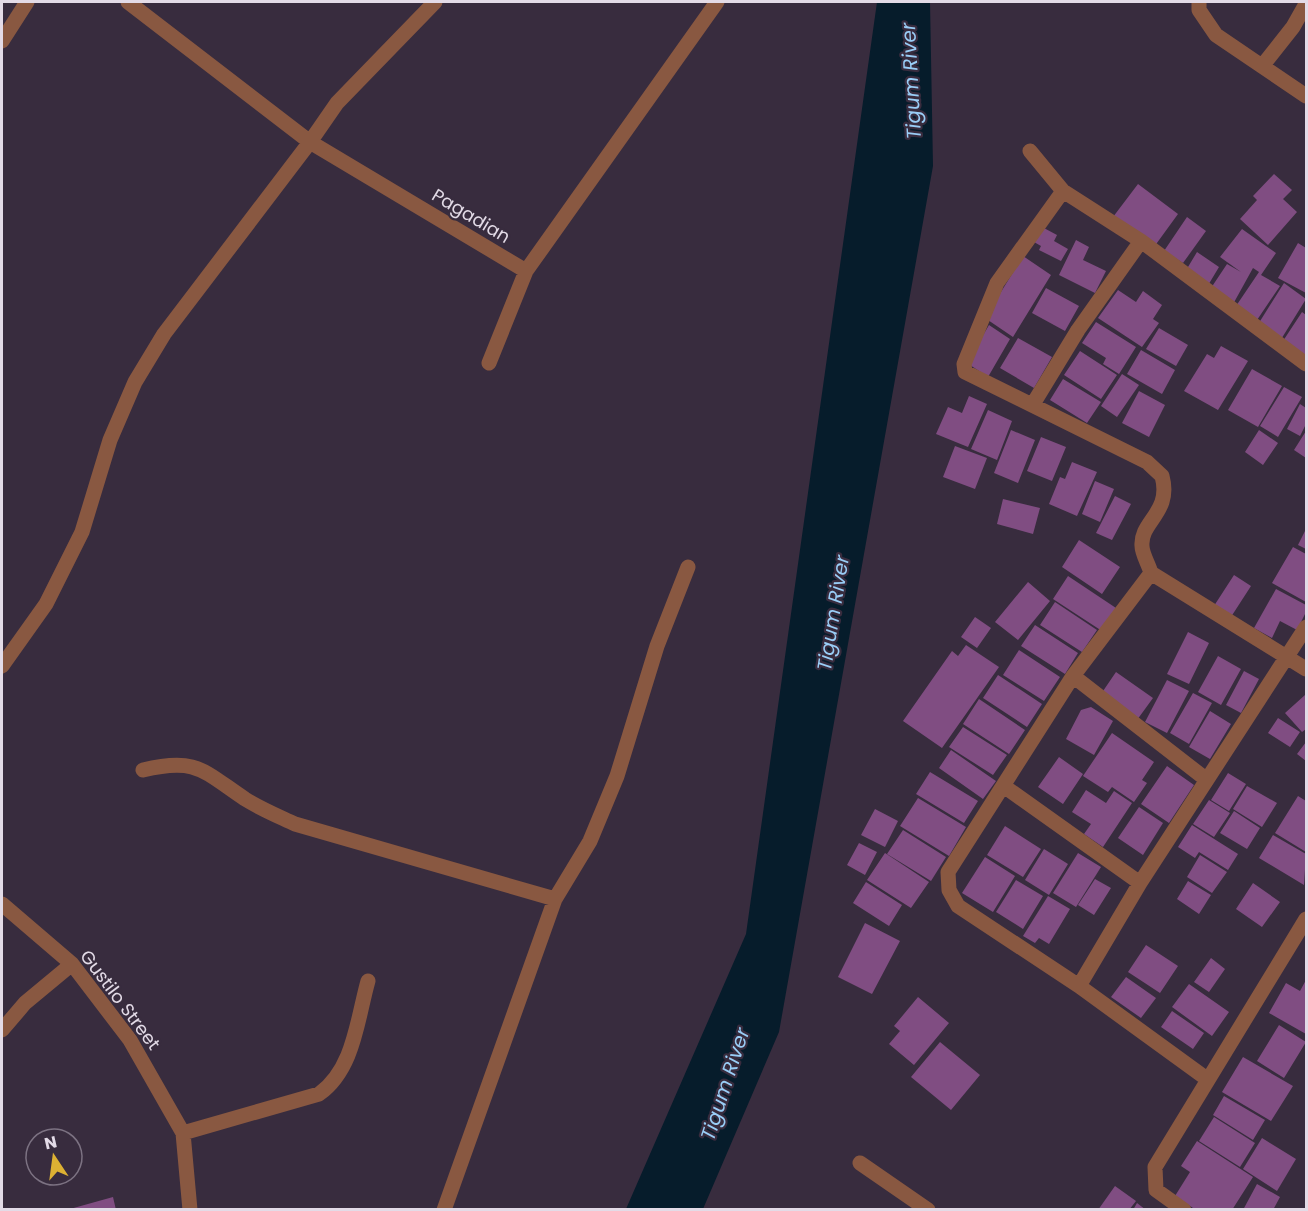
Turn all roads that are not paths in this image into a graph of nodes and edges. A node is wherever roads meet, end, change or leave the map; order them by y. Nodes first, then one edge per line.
1 (27, 2) edge
2 (128, 2) edge
3 (435, 2) edge
4 (717, 2) edge
5 (1199, 2) edge
6 (1306, 4) edge
7 (2, 41) edge
8 (1263, 66) junction
9 (1306, 96) edge
10 (310, 142) junction
11 (1030, 151) dead end
12 (1063, 191) junction
13 (1141, 241) junction
14 (526, 272) junction
15 (489, 363) dead end
16 (1306, 364) edge
17 (1033, 404) junction
18 (688, 567) dead end
19 (1152, 573) junction
20 (1306, 627) edge
21 (1288, 657) junction
22 (2, 666) edge
23 (1306, 669) edge
24 (1073, 676) junction
25 (142, 770) dead end
26 (1207, 780) junction
27 (1005, 787) junction
28 (1140, 882) junction
29 (555, 899) junction
30 (2, 904) edge
31 (1306, 919) edge
32 (72, 964) junction
33 (368, 981) dead end
34 (1079, 986) junction
35 (2, 1030) edge
36 (1207, 1079) junction
37 (183, 1133) junction
38 (860, 1163) dead end
39 (190, 1209) edge
40 (444, 1209) edge
41 (928, 1209) edge
42 (1184, 1209) edge

1 - 7 street
2 - 10 street, Pagadian
3 - 10 street
4 - 14 street
5 - 8 street
6 - 8 street
8 - 9 street
10 - 14 street, Pagadian
10 - 22 street
11 - 12 street
12 - 13 street
12 - 17 street
13 - 16 street
13 - 17 street
14 - 15 street
17 - 19 street
18 - 29 street
19 - 21 street
19 - 24 street
20 - 21 street
21 - 23 street
21 - 26 street
24 - 26 street
24 - 27 street
25 - 29 street
26 - 28 street
27 - 28 street
27 - 34 street
28 - 34 street
29 - 40 street
30 - 32 street, Gustilo Street
31 - 36 street
32 - 35 street
32 - 37 street, Gustilo Street
33 - 37 street
34 - 36 street
36 - 42 street
37 - 39 street, Gustilo Street
38 - 41 street

